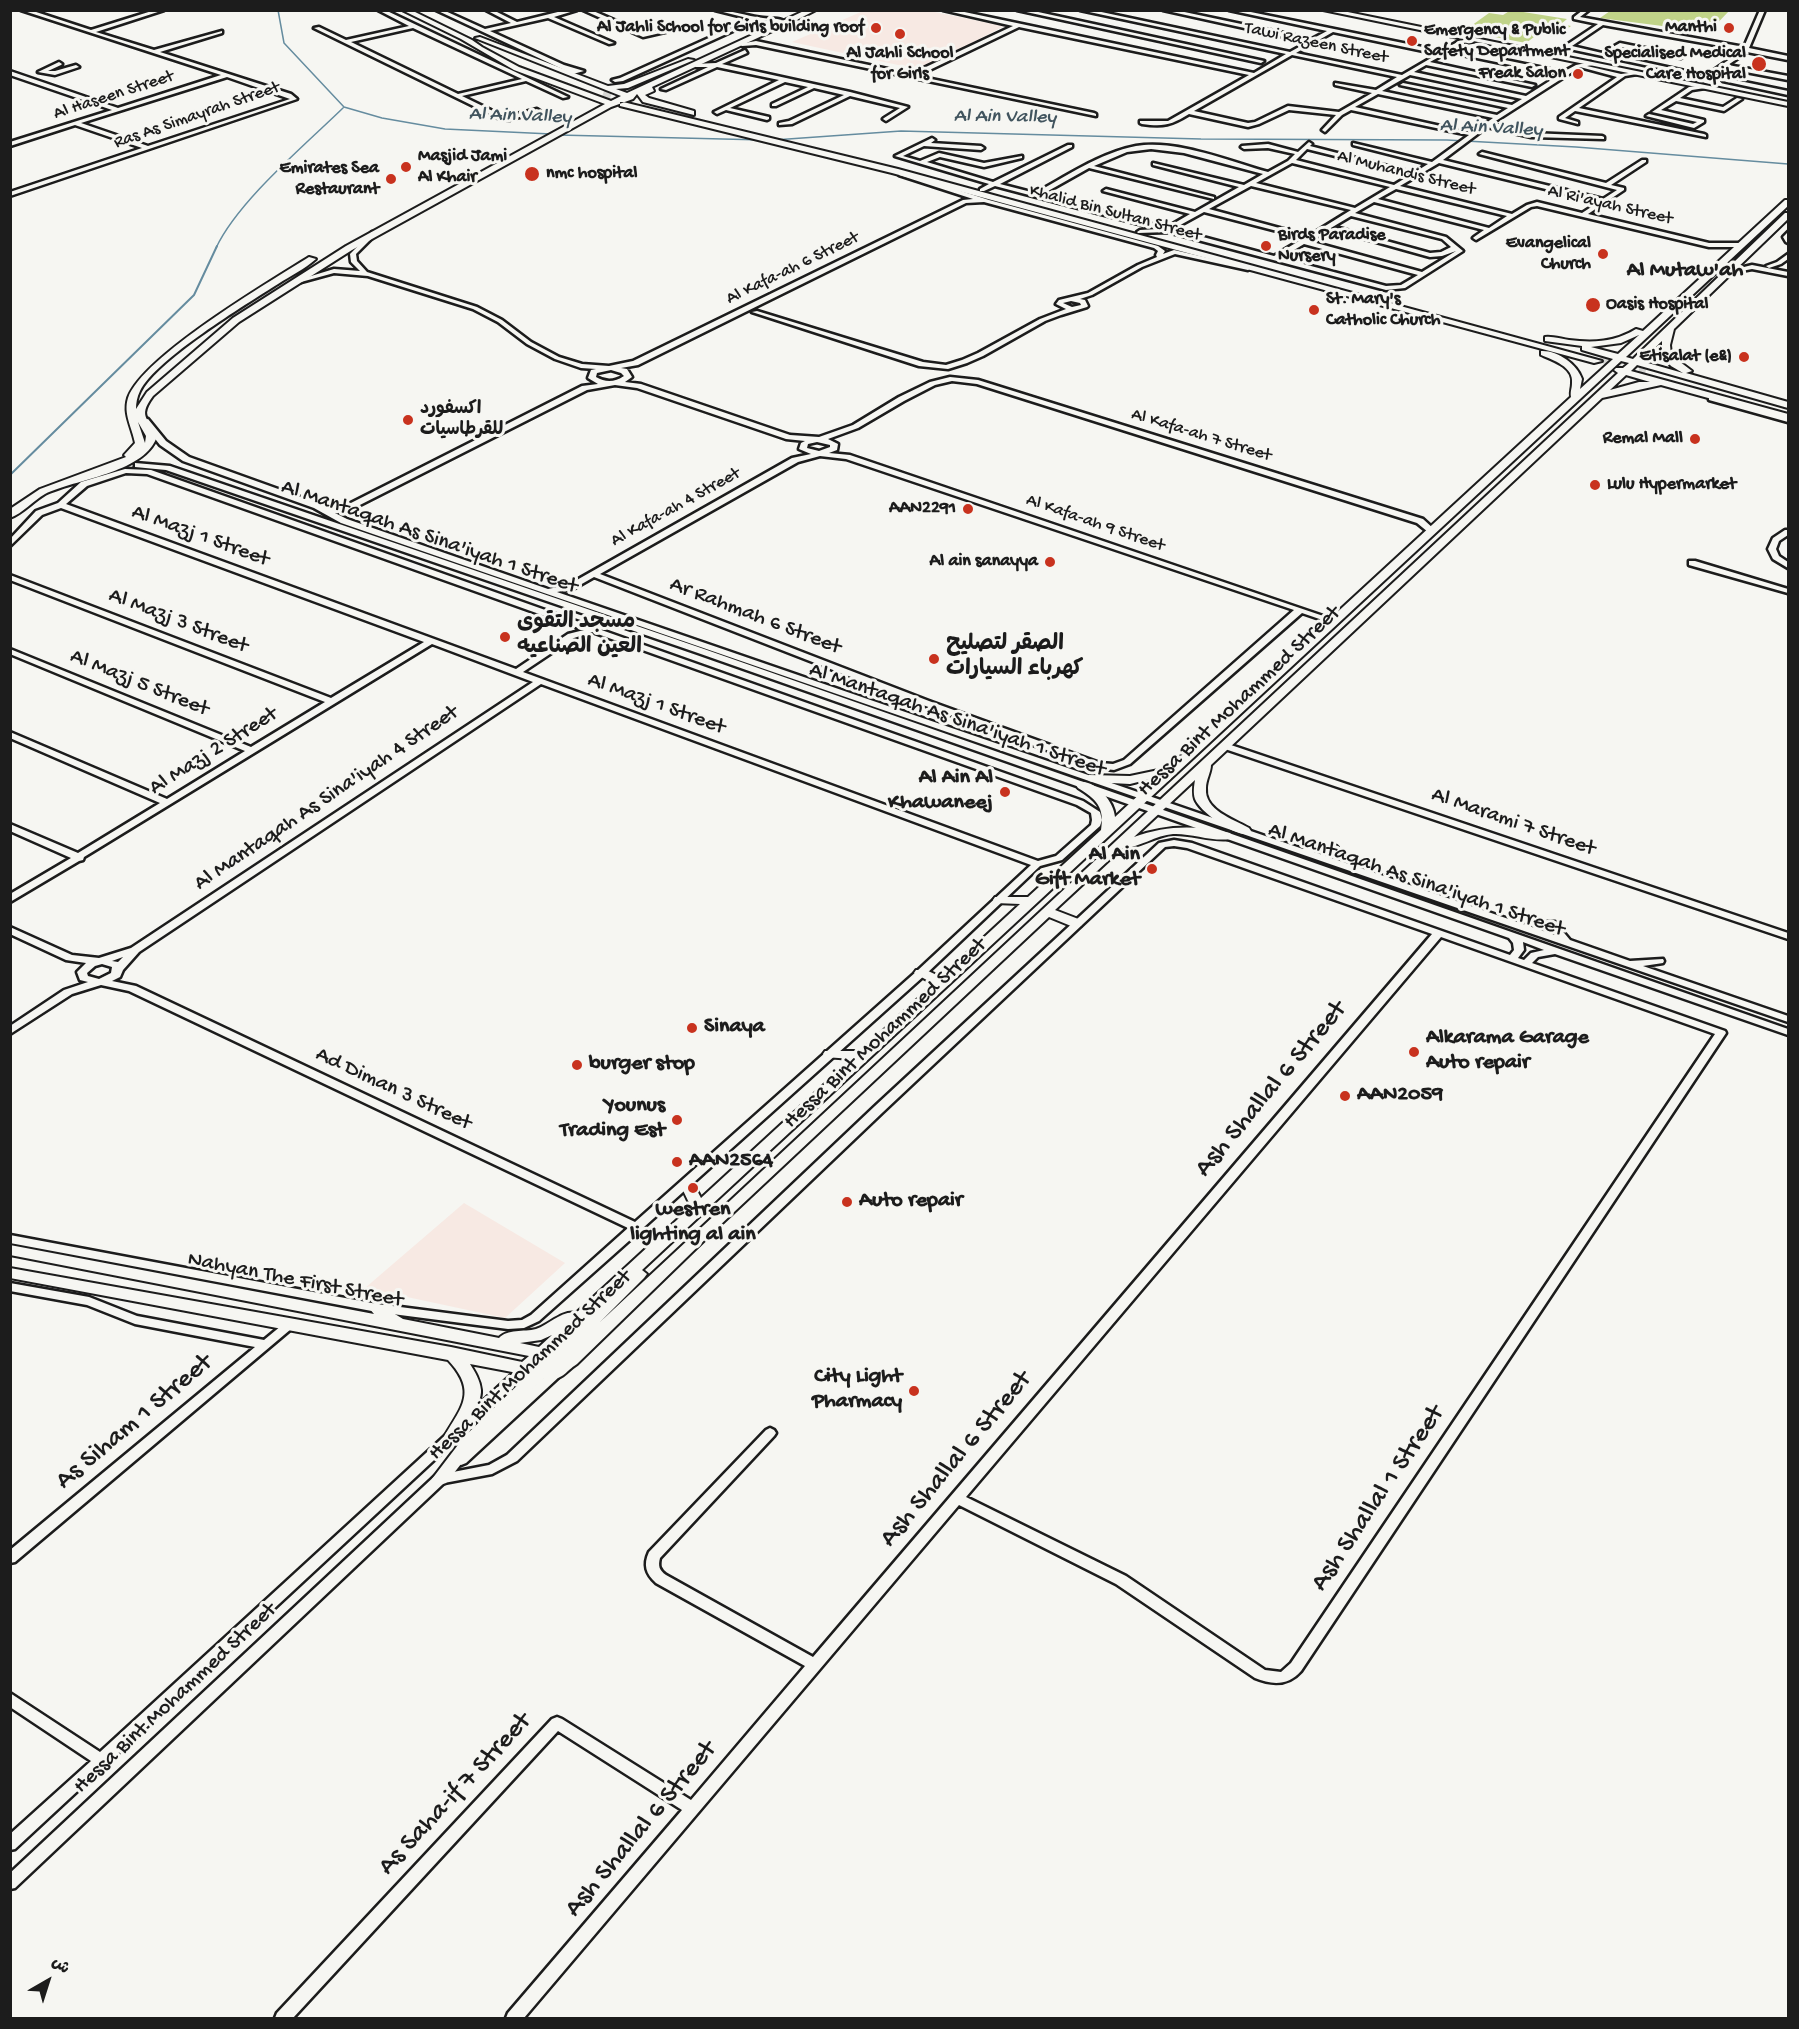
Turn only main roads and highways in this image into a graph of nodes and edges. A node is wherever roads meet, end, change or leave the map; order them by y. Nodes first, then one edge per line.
1 (405, 10) edge
2 (418, 10) edge
3 (800, 10) edge
4 (813, 10) edge
5 (1326, 10) edge
6 (1369, 10) edge
7 (1344, 12) edge
8 (772, 23) junction
9 (810, 26) dead end
10 (1424, 26) junction
11 (462, 38) junction
12 (478, 38) junction
13 (1585, 57) junction
14 (712, 60) junction
15 (692, 65) junction
16 (577, 72) road end
17 (588, 82) junction
18 (1690, 84) junction
19 (578, 93) junction
20 (604, 97) junction
21 (624, 98) junction
22 (1788, 99) edge
23 (1788, 104) edge
24 (586, 105) dead end
25 (696, 115) junction
26 (673, 121) junction
27 (568, 126) junction
28 (727, 127) junction
29 (530, 144) junction
30 (814, 148) junction
31 (986, 201) road end
32 (1788, 202) edge
33 (1788, 215) edge
34 (1059, 216) junction
35 (1746, 249) junction
36 (1728, 265) junction
37 (1688, 278) dead end
38 (1321, 284) junction
39 (1695, 287) junction
40 (1664, 316) junction
41 (1673, 326) junction
42 (222, 332) junction
43 (198, 335) junction
44 (1548, 339) junction
45 (1514, 342) junction
46 (1619, 358) junction
47 (1598, 359) tunnel mouth
48 (1635, 362) junction
49 (1609, 367) junction
50 (1624, 372) junction
51 (1669, 384) junction
52 (1598, 396) junction
53 (1576, 398) junction
54 (1788, 406) edge
55 (1788, 417) edge
56 (10, 507) edge
57 (10, 515) edge
58 (1207, 762) junction
59 (1174, 769) junction
60 (1107, 830) junction
61 (1245, 831) road end
62 (1226, 836) road end
63 (1114, 849) junction
64 (999, 900) road end
65 (1032, 901) junction
66 (1048, 912) junction
67 (1076, 923) road end
68 (921, 973) road end
69 (943, 983) junction
70 (830, 1054) road end
71 (866, 1055) junction
72 (687, 1184) road end
73 (700, 1210) junction
74 (10, 1250) edge
75 (645, 1259) junction
76 (10, 1273) edge
77 (592, 1306) junction
78 (377, 1308) road end
79 (401, 1324) junction
80 (488, 1341) junction
81 (451, 1353) junction
82 (557, 1356) junction
83 (541, 1371) junction
84 (449, 1442) road end
85 (440, 1479) road end

1 - 11 main road
2 - 12 main road
3 - 8 main road
4 - 8 main road
5 - 7 main road
6 - 10 main road
7 - 10 main road
7 - 13 main road
8 - 9 main road
8 - 14 main road
8 - 14 main road
10 - 13 main road
11 - 19 main road
11 - 20 main road
12 - 17 main road
12 - 20 main road
13 - 18 main road
13 - 18 main road
14 - 15 main road
14 - 21 main road
15 - 20 main road
15 - 21 main road
15 - 25 main road
16 - 17 main road
17 - 20 main road
18 - 22 main road
18 - 23 main road
19 - 20 main road
19 - 24 main road
20 - 21 main road
20 - 21 main road
20 - 26 main road
20 - 27 main road
20 - 29 main road
21 - 25 main road
21 - 28 main road
25 - 28 main road
26 - 27 main road
26 - 28 main road
27 - 29 main road
28 - 30 main road
28 - 30 main road
29 - 42 main road
29 - 43 main road
30 - 34 main road, Khalid Bin Sultan Street
30 - 38 main road, Khalid Bin Sultan Street
31 - 34 main road
32 - 35 main road, Hessa Bint Mohammed Street
33 - 35 main road, Hessa Bint Mohammed Street
34 - 38 main road, Khalid Bin Sultan Street
35 - 36 main road, Hessa Bint Mohammed Street
36 - 39 main road, Hessa Bint Mohammed Street
36 - 41 main road, Hessa Bint Mohammed Street
37 - 39 main road
38 - 44 main road
38 - 45 main road
38 - 47 main road, Khalid Bin Sultan Street
39 - 40 main road, Hessa Bint Mohammed Street
40 - 44 main road
40 - 46 main road, Hessa Bint Mohammed Street
41 - 48 main road, Hessa Bint Mohammed Street
41 - 54 main road
42 - 43 main road
42 - 57 main road
43 - 56 main road
44 - 46 main road
45 - 49 main road
45 - 53 main road
46 - 48 main road
46 - 49 main road, Hessa Bint Mohammed Street
48 - 50 main road, Hessa Bint Mohammed Street
48 - 54 main road
49 - 50 main road
49 - 53 main road, Hessa Bint Mohammed Street
50 - 51 main road
50 - 52 main road, Hessa Bint Mohammed Street
51 - 52 main road
51 - 55 main road
52 - 58 main road, Hessa Bint Mohammed Street
53 - 59 main road, Hessa Bint Mohammed Street
54 - 55 main road
58 - 61 main road
58 - 63 main road, Hessa Bint Mohammed Street
59 - 60 main road, Hessa Bint Mohammed Street
59 - 60 main road
60 - 65 main road, Hessa Bint Mohammed Street
62 - 63 main road
63 - 66 main road, Hessa Bint Mohammed Street
64 - 65 main road
65 - 69 main road, Hessa Bint Mohammed Street
66 - 67 main road
66 - 82 main road, Hessa Bint Mohammed Street
68 - 69 main road
69 - 71 main road, Hessa Bint Mohammed Street
70 - 71 main road
71 - 73 main road, Hessa Bint Mohammed Street
72 - 73 main road
73 - 75 main road, Hessa Bint Mohammed Street
74 - 79 main road, Nahyan The First Street
75 - 77 main road, Hessa Bint Mohammed Street
75 - 82 main road
76 - 81 main road, Nahyan The First Street
77 - 80 main road
77 - 82 main road, Hessa Bint Mohammed Street
78 - 79 main road
79 - 80 main road, Nahyan The First Street
80 - 82 main road, Nahyan The First Street
81 - 83 main road, Nahyan The First Street
81 - 84 main road
82 - 83 main road, Hessa Bint Mohammed Street
82 - 83 main road
83 - 85 main road

